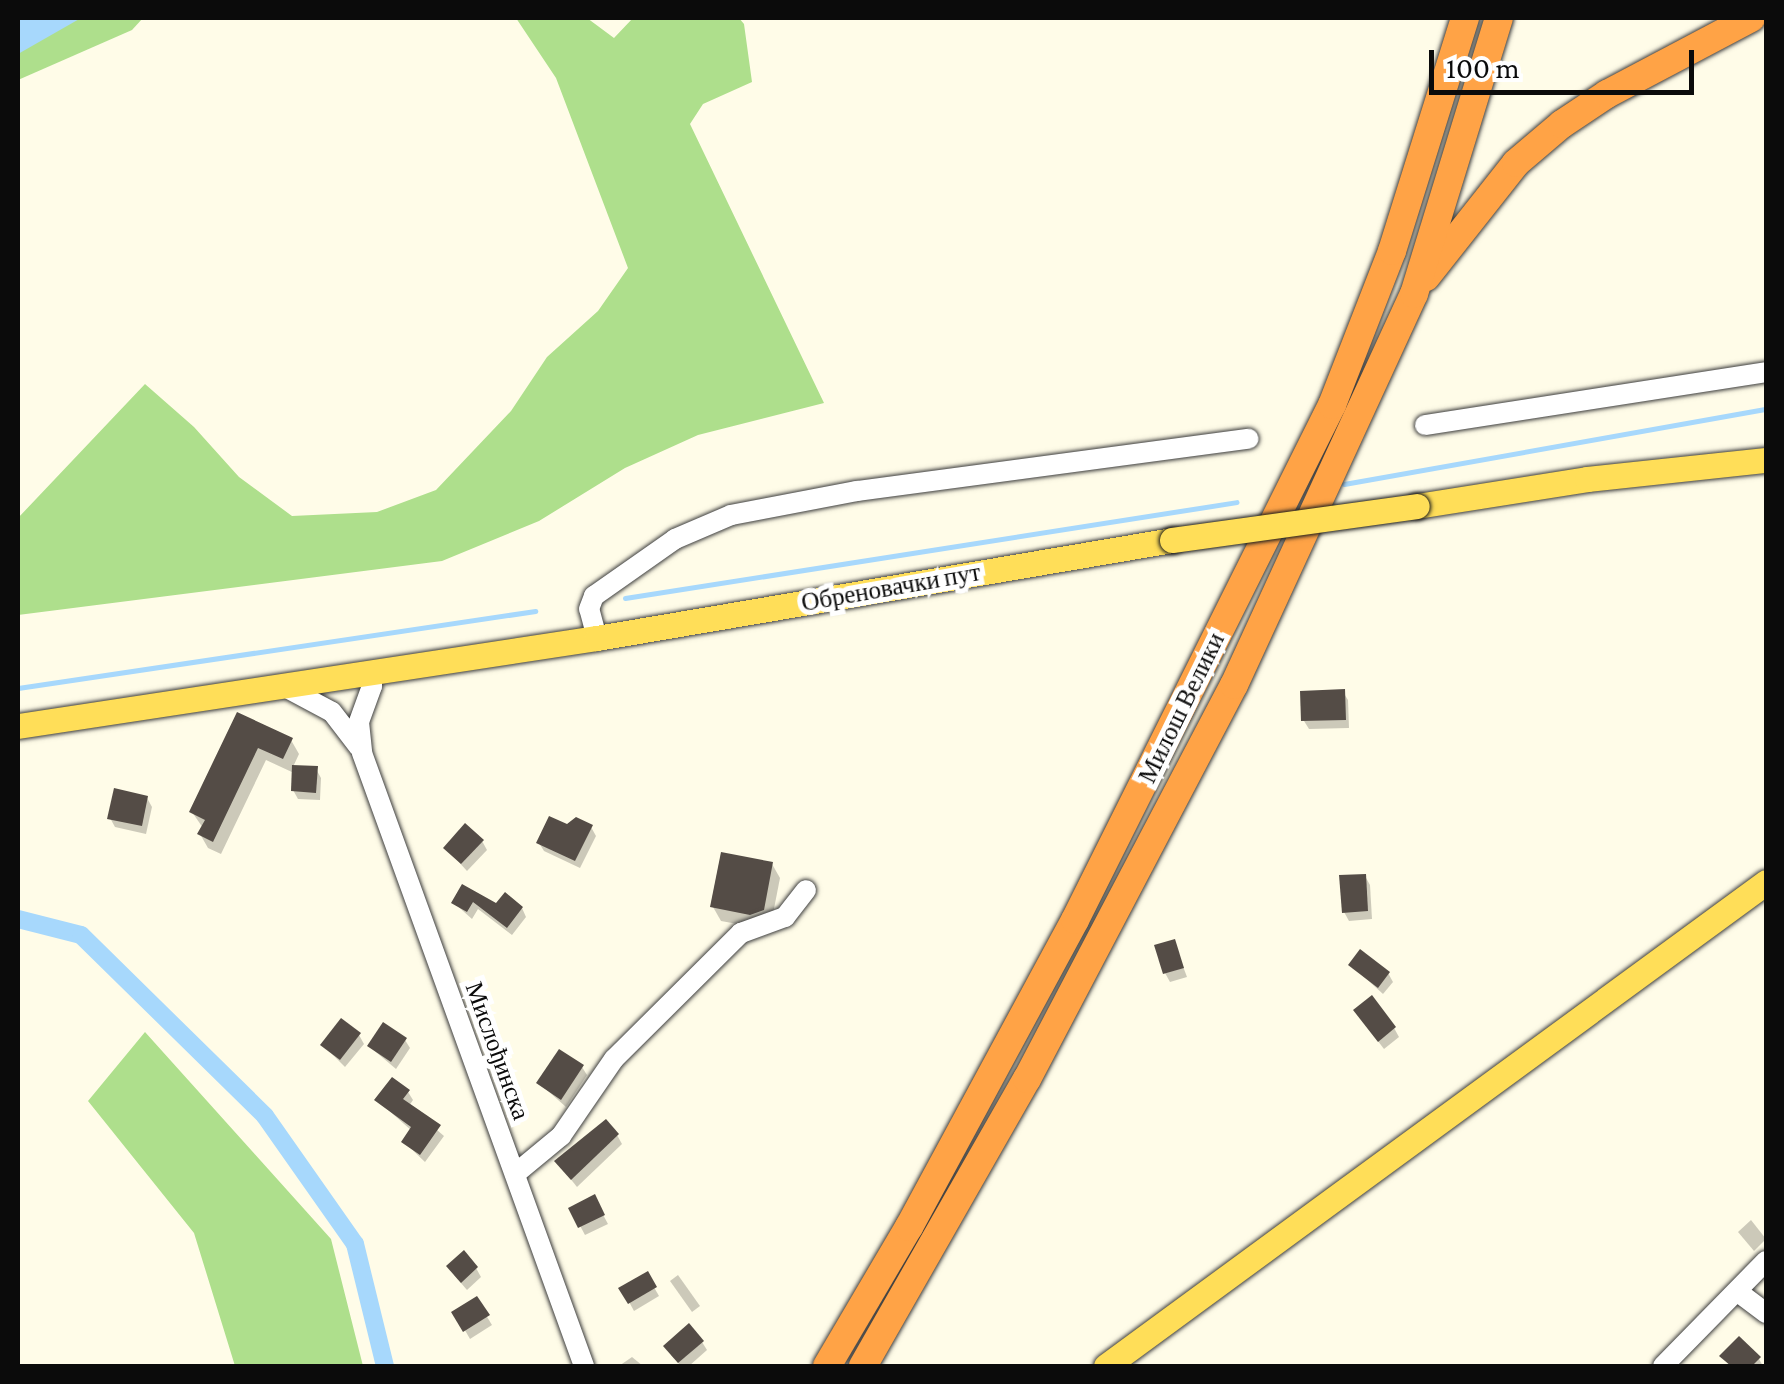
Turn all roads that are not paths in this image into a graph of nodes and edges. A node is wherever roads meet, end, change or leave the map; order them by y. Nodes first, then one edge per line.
1 (1465, 18) edge
2 (1499, 18) edge
3 (1751, 18) edge
4 (1414, 294) junction
5 (1766, 372) edge
6 (1425, 424) dead end
7 (1249, 439) dead end
8 (1766, 460) edge
9 (598, 638) junction
10 (371, 674) junction
11 (285, 687) junction
12 (18, 726) edge
13 (362, 752) junction
14 (1766, 882) edge
15 (806, 890) dead end
16 (515, 1174) junction
17 (1766, 1261) edge
18 (1738, 1292) junction
19 (1766, 1313) edge
20 (584, 1366) edge
21 (827, 1366) edge
22 (863, 1366) edge
23 (1106, 1366) edge
24 (1663, 1366) edge

1 - 21 highway, Милош Велики
2 - 4 highway, Милош Велики
3 - 4 highway
4 - 22 highway, Милош Велики
5 - 6 street
7 - 9 street
8 - 9 main road, Обреновачки пут, bridge
9 - 10 main road, Обреновачки пут
10 - 11 main road, Обреновачки пут
10 - 13 street, Мислођинска
11 - 12 main road, Обреновачки пут
11 - 13 street, Мислођинска
13 - 16 street, Мислођинска
14 - 23 main road
15 - 16 street
16 - 20 street, Мислођинска
17 - 18 street
18 - 19 street
18 - 24 street

